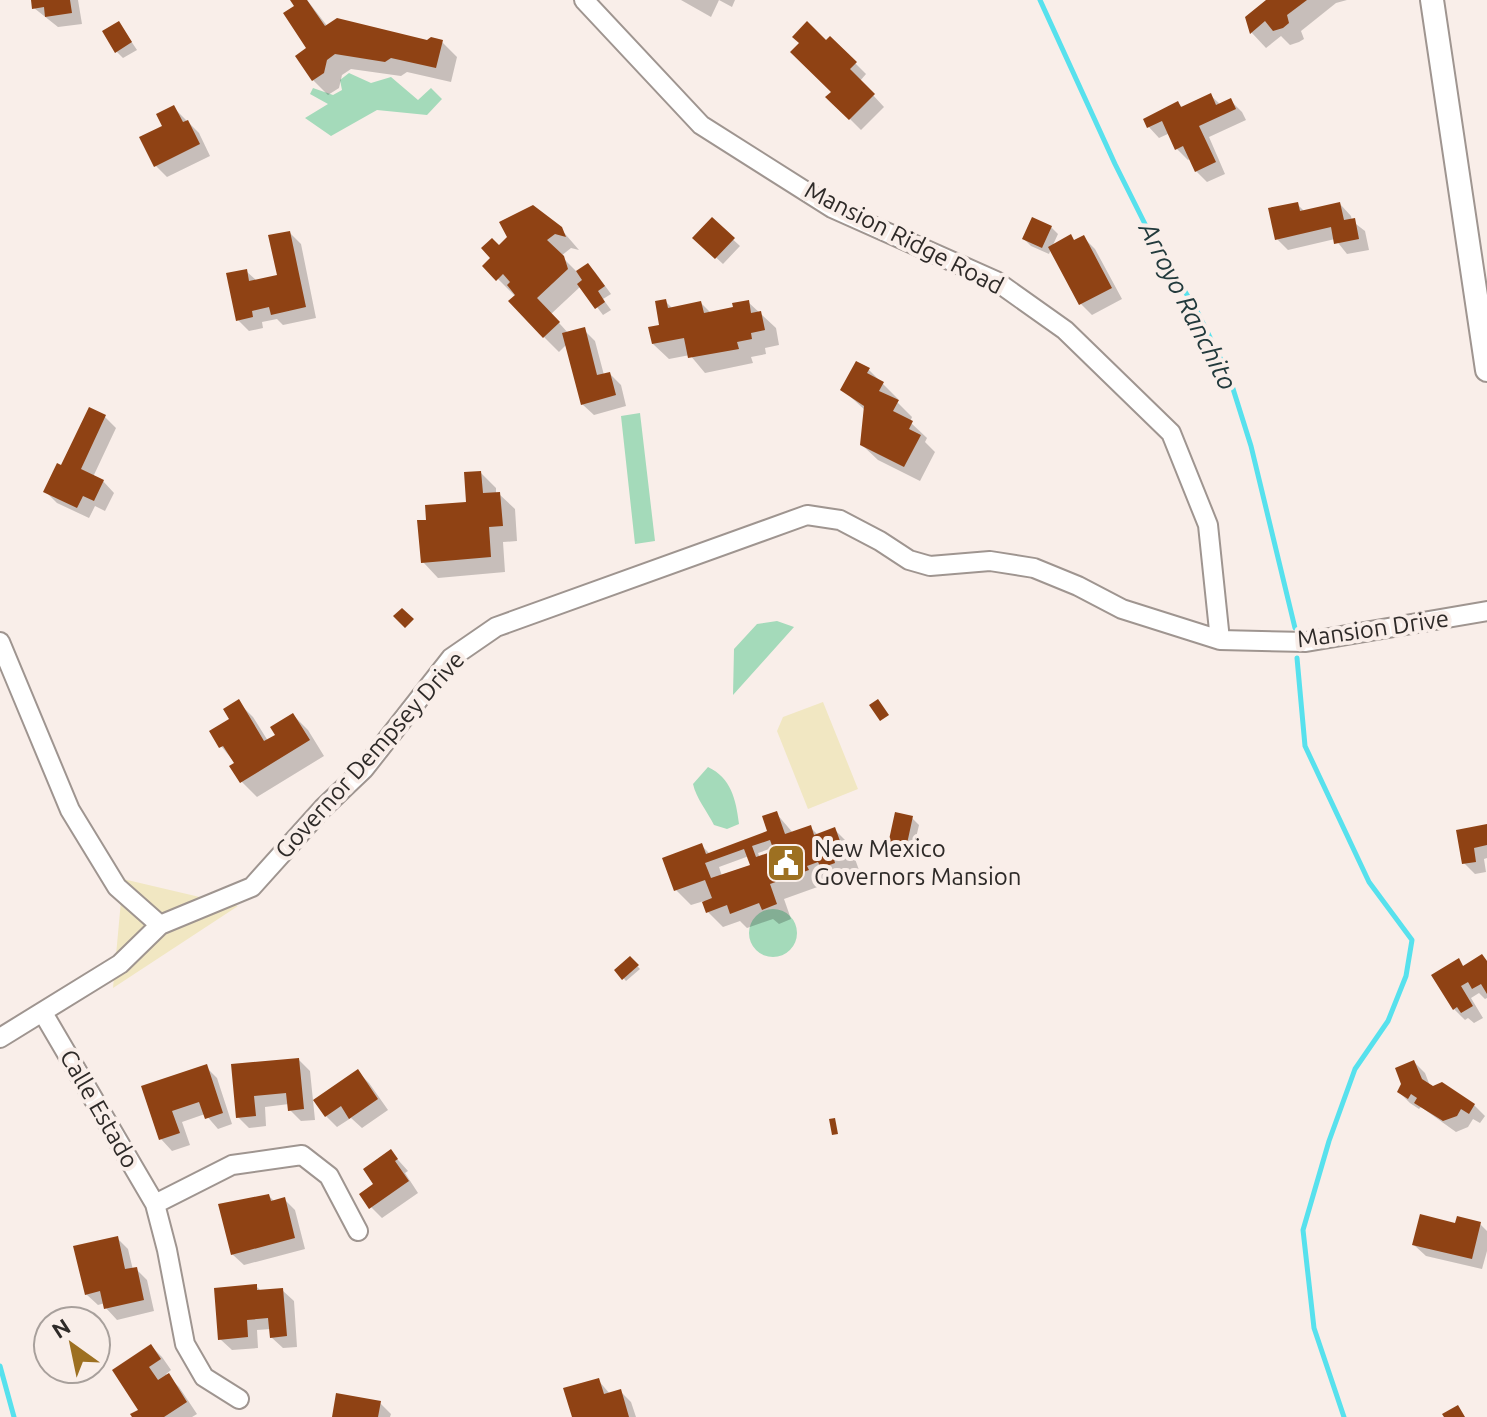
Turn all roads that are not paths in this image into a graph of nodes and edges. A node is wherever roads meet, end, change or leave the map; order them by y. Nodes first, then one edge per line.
1 (584, 0) edge
2 (1432, 0) edge
3 (1487, 370) edge
4 (1034, 568) joint
5 (1487, 611) edge
6 (1220, 640) junction
7 (0, 642) edge
8 (160, 925) junction
9 (43, 1013) junction
10 (0, 1038) edge
11 (155, 1204) junction
12 (358, 1231) dead end
13 (239, 1399) dead end

1 - 6 street, Mansion Ridge Road
2 - 3 street
4 - 6 street, Mansion Drive
4 - 8 street, Governor Dempsey Drive
5 - 6 street, Mansion Drive
7 - 8 street
8 - 9 street
9 - 10 street
9 - 11 street, Calle Estado
11 - 12 street
11 - 13 street, Calle Estado

